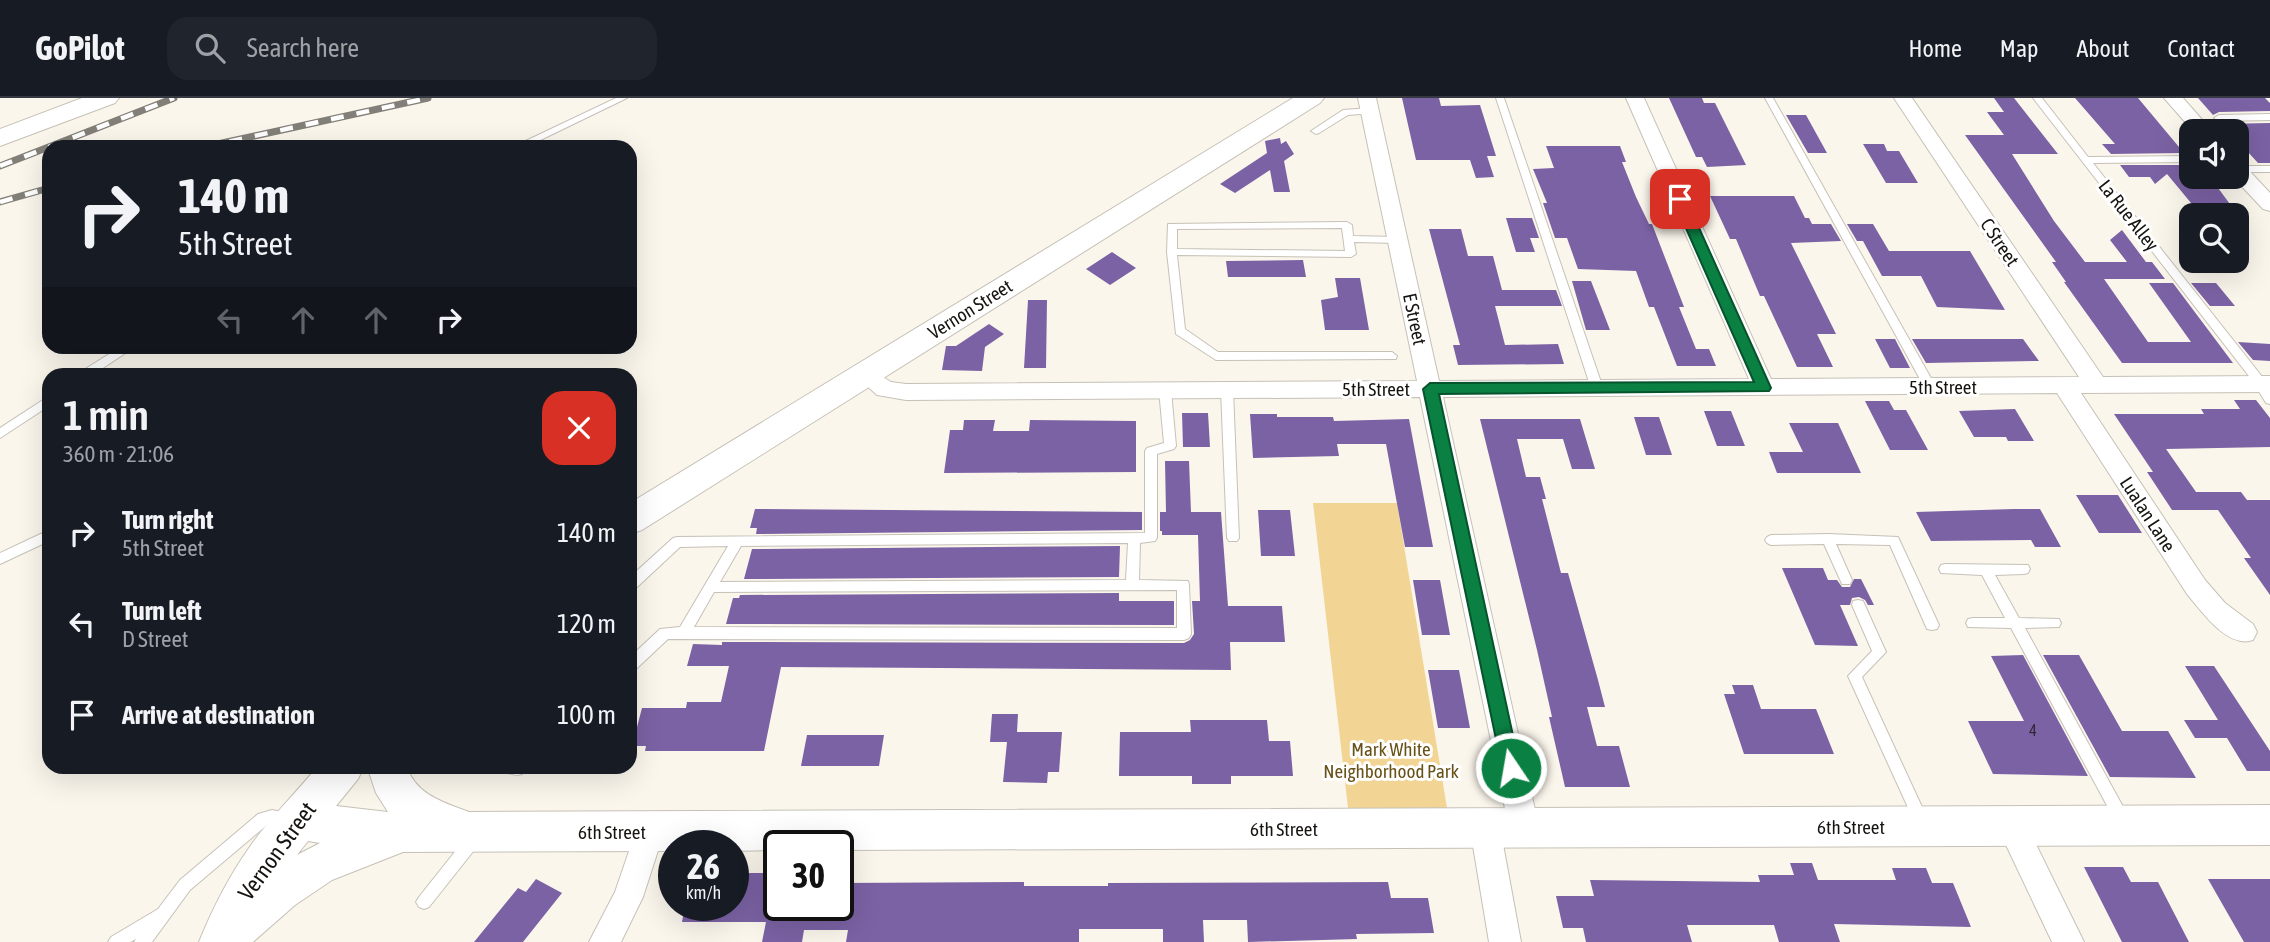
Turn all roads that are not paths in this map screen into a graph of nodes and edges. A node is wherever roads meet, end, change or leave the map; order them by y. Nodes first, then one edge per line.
1 (106, 98) edge
2 (623, 98) edge
3 (1311, 98) edge
4 (1500, 98) edge
5 (1635, 98) edge
6 (1769, 98) edge
7 (1903, 98) edge
8 (2037, 98) edge
9 (2173, 98) edge
10 (1369, 104) edge
11 (2270, 117) edge
12 (2219, 118) dead end
13 (2192, 119) edge
14 (1316, 131) dead end
15 (0, 138) edge
16 (533, 140) edge
17 (2085, 159) junction
18 (2179, 159) edge
19 (2249, 169) edge
20 (2270, 169) edge
21 (2249, 182) edge
22 (2270, 205) edge
23 (1348, 239) junction
24 (1398, 240) junction
25 (1172, 252) junction
26 (118, 354) edge
27 (1392, 356) dead end
28 (96, 368) edge
29 (865, 374) junction
30 (2064, 386) junction
31 (2096, 386) junction
32 (1930, 387) junction
33 (1597, 388) junction
34 (1764, 388) junction
35 (1430, 389) junction
36 (2267, 389) edge
37 (1164, 390) junction
38 (1227, 390) junction
39 (42, 405) edge
40 (0, 434) edge
41 (637, 516) edge
42 (42, 538) edge
43 (1134, 538) junction
44 (1233, 538) dead end
45 (1828, 539) junction
46 (1771, 540) dead end
47 (737, 541) junction
48 (0, 559) edge
49 (1945, 569) dead end
50 (2024, 569) dead end
51 (1986, 570) junction
52 (637, 579) edge
53 (1846, 580) dead end
54 (1132, 585) junction
55 (710, 587) junction
56 (1858, 605) dead end
57 (1973, 623) dead end
58 (2015, 623) junction
59 (2054, 623) dead end
60 (1932, 625) dead end
61 (2244, 632) dead end
62 (684, 633) junction
63 (637, 659) edge
64 (337, 774) edge
65 (388, 774) edge
66 (298, 820) junction
67 (2270, 825) edge
68 (1924, 826) junction
69 (2012, 826) junction
70 (2126, 826) junction
71 (1504, 828) junction
72 (405, 832) junction
73 (474, 832) junction
74 (649, 832) junction
75 (424, 902) dead end
76 (165, 912) junction
77 (116, 942) edge
78 (142, 942) edge
79 (220, 942) edge
80 (605, 942) edge
81 (1505, 942) edge
82 (2068, 942) edge

1 - 15 street
2 - 16 lane
3 - 29 street, Vernon Street
4 - 33 lane
5 - 34 street
6 - 32 lane
7 - 31 street, C Street
8 - 17 lane, La Rue Alley
9 - 13 street
10 - 14 lane
10 - 24 street, E Street
11 - 12 lane
17 - 18 lane
17 - 36 lane, La Rue Alley
19 - 20 lane
21 - 22 street
23 - 24 lane
23 - 25 lane
23 - 25 lane
24 - 35 street, E Street
25 - 27 lane
26 - 28 lane
29 - 37 street, 5th Street
29 - 41 street, Vernon Street
30 - 31 street, 5th Street
30 - 32 street, 5th Street
30 - 61 street, Lualan Lane
31 - 36 street, 5th Street
32 - 34 street, 5th Street
33 - 34 street, 5th Street
33 - 35 street, 5th Street
35 - 38 street, 5th Street
35 - 71 street, E Street
37 - 38 street, 5th Street
37 - 43 lane
38 - 44 lane
39 - 40 lane
42 - 48 lane
43 - 47 lane
43 - 54 lane
45 - 46 lane
45 - 53 lane
45 - 60 lane
47 - 52 lane
47 - 55 lane
49 - 51 lane
50 - 51 lane
51 - 58 lane
54 - 55 lane
54 - 62 lane
55 - 62 lane
56 - 68 lane
57 - 58 lane
58 - 59 lane
58 - 70 lane
62 - 63 lane
64 - 66 street, Vernon Street
65 - 73 street
66 - 72 street, 6th Street
66 - 76 lane
66 - 79 street, Vernon Street
67 - 70 street, 6th Street
68 - 69 street, 6th Street
68 - 71 street, 6th Street
69 - 70 street, 6th Street
69 - 82 street
71 - 74 street, 6th Street
71 - 81 street, E Street
72 - 73 street, 6th Street
72 - 79 street
73 - 74 street, 6th Street
73 - 75 lane
74 - 80 street
76 - 77 lane
76 - 78 lane

